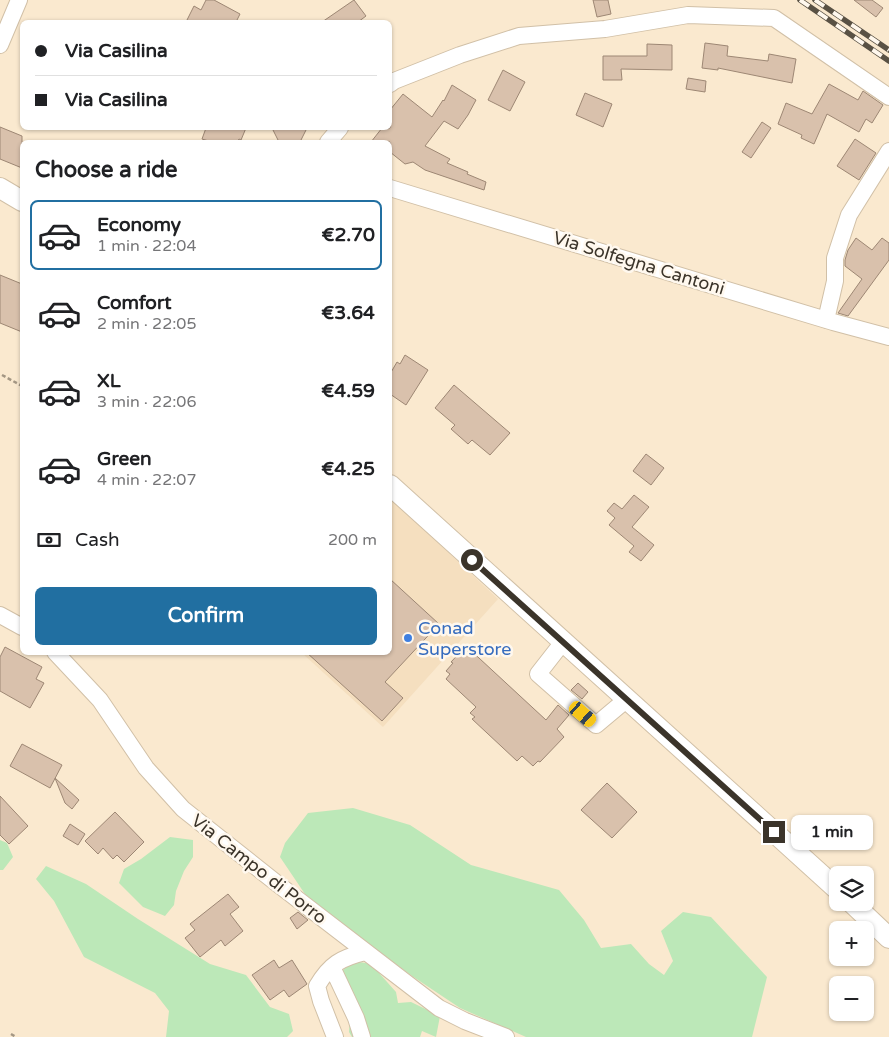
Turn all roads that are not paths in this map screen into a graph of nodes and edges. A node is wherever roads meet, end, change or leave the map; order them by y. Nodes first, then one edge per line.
1 (18, 0) edge
2 (0, 45) edge
3 (392, 82) edge
4 (889, 97) edge
5 (338, 130) edge
6 (330, 140) edge
7 (889, 151) edge
8 (0, 188) edge
9 (392, 189) edge
10 (0, 201) edge
11 (20, 202) edge
12 (20, 203) edge
13 (826, 320) junction
14 (889, 337) edge
15 (392, 487) edge
16 (0, 615) edge
17 (20, 626) edge
18 (563, 642) junction
19 (58, 655) edge
20 (627, 700) junction
21 (829, 882) edge
22 (860, 911) edge
23 (889, 938) edge
24 (365, 952) junction
25 (332, 967) junction
26 (335, 1037) edge
27 (362, 1037) edge
28 (506, 1037) edge

1 - 2 street
3 - 4 street
5 - 6 street
7 - 13 street
8 - 11 main road
9 - 13 street, Via Solfegna Cantoni
10 - 12 main road
13 - 14 street, Via Solfegna Cantoni
15 - 18 main road
16 - 17 street
18 - 20 main road
18 - 20 street
19 - 24 street, Via Campo di Porro
20 - 21 main road
22 - 23 main road
24 - 25 street
24 - 28 street, Via Campo di Porro
25 - 26 street
25 - 27 street

